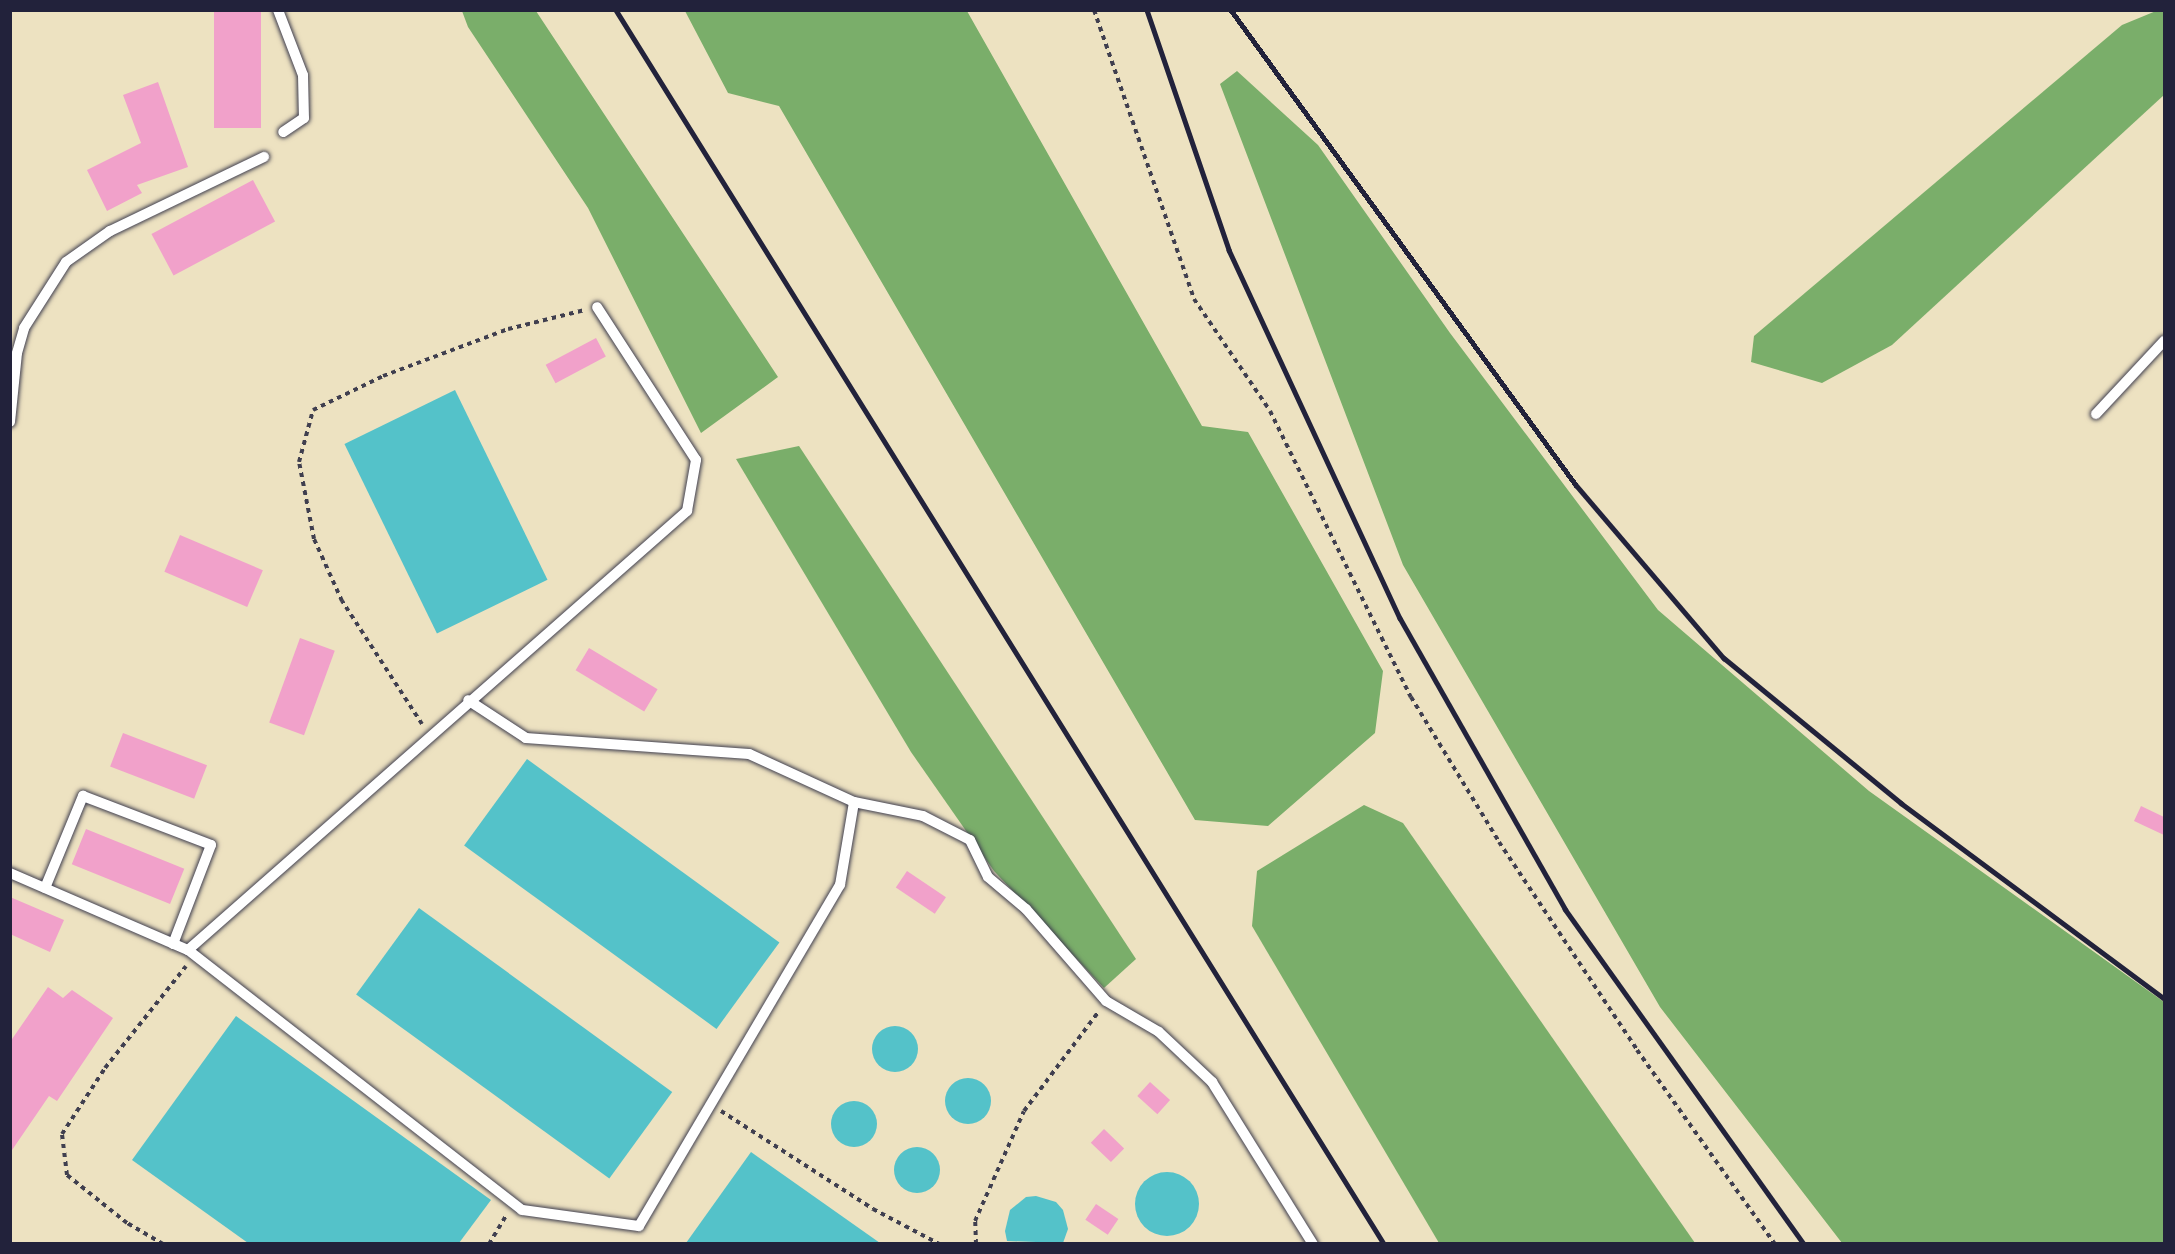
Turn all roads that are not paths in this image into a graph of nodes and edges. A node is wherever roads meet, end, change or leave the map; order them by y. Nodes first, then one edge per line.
1 (278, 10) edge
2 (283, 132) dead end
3 (264, 157) dead end
4 (597, 307) road end
5 (2164, 341) edge
6 (2096, 414) dead end
7 (10, 422) edge
8 (468, 700) junction
9 (854, 802) junction
10 (10, 873) edge
11 (45, 888) junction
12 (173, 944) junction
13 (191, 953) junction
14 (1313, 1244) edge

1 - 2 lane
3 - 7 lane
4 - 8 lane
5 - 6 lane
8 - 9 lane
8 - 13 lane
9 - 13 lane
9 - 14 lane
10 - 11 lane
11 - 12 lane
11 - 12 lane
12 - 13 lane

